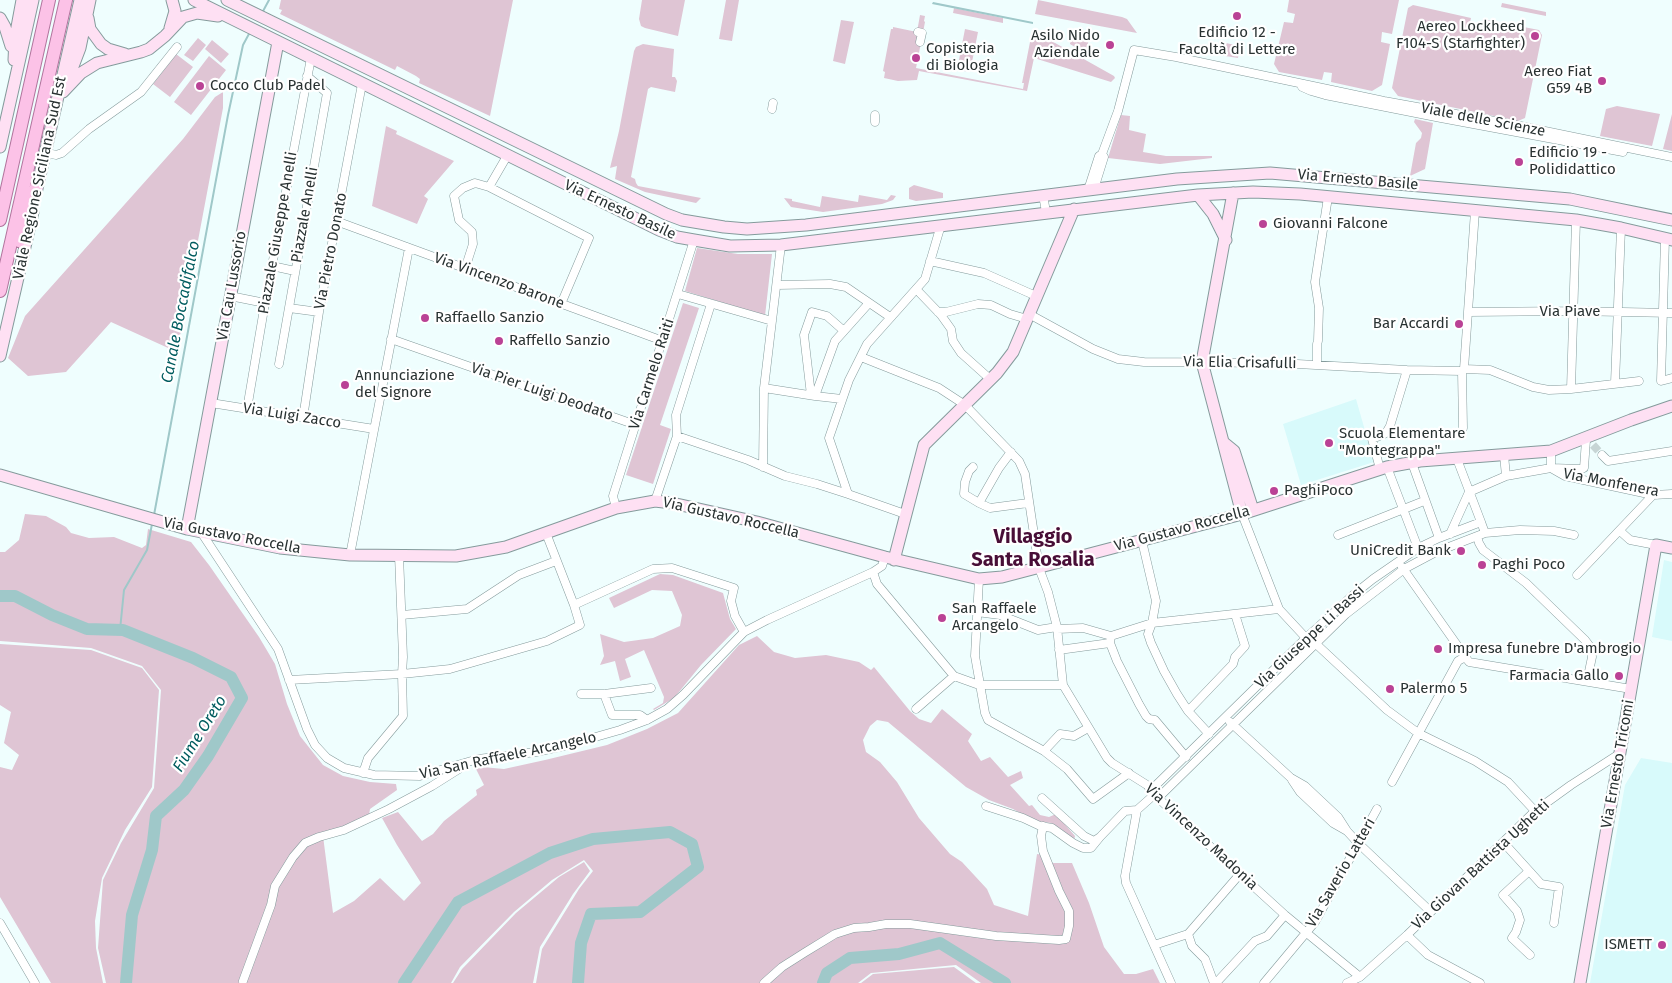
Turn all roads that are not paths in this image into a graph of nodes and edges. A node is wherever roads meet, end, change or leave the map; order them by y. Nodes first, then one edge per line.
1 (22, 0) edge
2 (33, 0) edge
3 (48, 0) edge
4 (66, 0) edge
5 (172, 0) edge
6 (194, 0) edge
7 (227, 0) edge
8 (86, 3) edge
9 (0, 18) edge
10 (228, 18) junction
11 (918, 32) dead end
12 (165, 36) junction
13 (278, 42) junction
14 (920, 42) dead end
15 (177, 47) dead end
16 (134, 54) junction
17 (14, 56) junction
18 (310, 58) junction
19 (307, 76) junction
20 (362, 84) junction
21 (12, 92) junction
22 (63, 92) junction
23 (424, 97) junction
24 (417, 111) junction
25 (1442, 114) dead end
26 (53, 115) junction
27 (1476, 121) junction
28 (1522, 129) dead end
29 (1593, 143) junction
30 (0, 147) edge
31 (44, 152) junction
32 (507, 156) junction
33 (1672, 159) edge
34 (37, 184) junction
35 (489, 187) junction
36 (1091, 189) junction
37 (1233, 193) junction
38 (1043, 195) junction
39 (1198, 195) junction
40 (1328, 197) junction
41 (1074, 209) junction
42 (1475, 211) junction
43 (1046, 212) junction
44 (0, 220) edge
45 (1576, 220) junction
46 (1672, 220) edge
47 (336, 221) junction
48 (838, 221) junction
49 (941, 225) junction
50 (1621, 228) junction
51 (840, 239) junction
52 (1668, 239) edge
53 (694, 240) junction
54 (1226, 240) junction
55 (782, 245) junction
56 (409, 248) junction
57 (930, 261) junction
58 (272, 266) junction
59 (466, 269) junction
60 (295, 271) junction
61 (777, 285) junction
62 (916, 289) junction
63 (0, 290) edge
64 (678, 294) junction
65 (230, 296) junction
66 (1036, 296) junction
67 (0, 298) edge
68 (265, 303) junction
69 (870, 303) junction
70 (561, 304) junction
71 (711, 304) junction
72 (289, 308) junction
73 (1573, 311) junction
74 (319, 312) junction
75 (938, 312) junction
76 (1468, 312) junction
77 (1617, 312) junction
78 (1662, 314) junction
79 (1672, 314) edge
80 (890, 317) junction
81 (1028, 317) junction
82 (772, 321) junction
83 (844, 331) junction
84 (391, 339) junction
85 (663, 341) junction
86 (0, 356) edge
87 (860, 357) junction
88 (1202, 362) junction
89 (279, 364) dead end
90 (1317, 365) junction
91 (1407, 370) junction
92 (1463, 370) junction
93 (1672, 378) edge
94 (990, 379) junction
95 (1639, 381) dead end
96 (1615, 383) junction
97 (764, 388) junction
98 (1571, 389) junction
99 (813, 395) junction
100 (842, 399) junction
101 (211, 403) junction
102 (965, 405) junction
103 (1672, 406) edge
104 (247, 409) junction
105 (303, 418) junction
106 (636, 425) junction
107 (1463, 428) dead end
108 (374, 429) junction
109 (677, 436) junction
110 (1588, 441) junction
111 (1551, 451) junction
112 (1672, 451) edge
113 (1011, 452) junction
114 (1504, 455) junction
115 (1602, 455) tunnel mouth
116 (1458, 459) junction
117 (1412, 463) junction
118 (763, 467) junction
119 (973, 467) dead end
120 (1384, 468) junction
121 (1551, 468) junction
122 (0, 475) edge
123 (1506, 476) junction
124 (1469, 492) junction
125 (848, 494) junction
126 (1672, 494) edge
127 (1653, 495) junction
128 (1424, 500) junction
129 (655, 501) junction
130 (979, 503) junction
131 (1028, 503) junction
132 (616, 508) junction
133 (1402, 509) junction
134 (1247, 512) junction
135 (905, 514) junction
136 (1481, 522) junction
137 (187, 529) junction
138 (1620, 531) junction
139 (201, 532) junction
140 (546, 533) junction
141 (1450, 534) junction
142 (1481, 534) junction
143 (1338, 535) dead end
144 (1574, 535) dead end
145 (1439, 538) junction
146 (1142, 541) junction
147 (1656, 545) junction
148 (1418, 548) junction
149 (1672, 548) edge
150 (350, 554) junction
151 (399, 555) junction
152 (890, 558) junction
153 (556, 561) junction
154 (1398, 561) junction
155 (1039, 568) junction
156 (1404, 569) junction
157 (873, 572) junction
158 (1577, 575) dead end
159 (979, 579) junction
160 (574, 605) junction
161 (1280, 609) junction
162 (977, 612) junction
163 (1235, 614) junction
164 (402, 615) junction
165 (1152, 623) junction
166 (1057, 628) junction
167 (744, 632) junction
168 (1306, 638) junction
169 (1110, 639) junction
170 (1315, 644) junction
171 (1059, 650) junction
172 (1465, 657) junction
173 (402, 674) junction
174 (954, 676) junction
175 (289, 680) junction
176 (1587, 681) junction
177 (1063, 684) junction
178 (979, 685) junction
179 (651, 688) dead end
180 (1631, 688) junction
181 (581, 694) dead end
182 (604, 694) junction
183 (916, 709) dead end
184 (1188, 711) junction
185 (1226, 717) junction
186 (648, 720) junction
187 (1233, 725) junction
188 (1088, 728) junction
189 (1418, 733) junction
190 (1209, 734) junction
191 (1044, 751) junction
192 (1620, 754) junction
193 (1186, 756) junction
194 (459, 765) junction
195 (363, 773) junction
196 (1129, 773) junction
197 (1392, 782) dead end
198 (1155, 794) junction
199 (1042, 798) dead end
200 (986, 806) dead end
201 (1377, 809) dead end
202 (1137, 810) junction
203 (1535, 811) junction
204 (1044, 826) junction
205 (1100, 837) junction
206 (1503, 842) junction
207 (1358, 843) junction
208 (1528, 872) junction
209 (1240, 874) junction
210 (1430, 911) junction
211 (1285, 915) junction
212 (0, 923) edge
213 (1554, 924) dead end
214 (1307, 933) junction
215 (1188, 934) junction
216 (1407, 935) junction
217 (1154, 945) junction
218 (1530, 955) dead end
219 (1360, 977) junction
220 (243, 981) dead end
221 (35, 983) edge
222 (764, 983) edge
223 (1171, 983) edge
224 (1215, 983) edge
225 (1264, 983) edge
226 (1347, 983) edge
227 (1480, 983) edge
228 (1580, 983) edge

1 - 17 street
2 - 21 street
3 - 44 main road, Viale Regione Siciliana Sud Est
4 - 63 main road, Viale Regione Siciliana Sud Est
5 - 12 street
6 - 10 street, Via Ernesto Basile
7 - 23 street, Via Ernesto Basile
8 - 16 street
8 - 22 street
8 - 26 street, Viale Regione Siciliana Sud Est
9 - 17 street
10 - 12 street
10 - 13 street, Via Ernesto Basile
11 - 14 street
12 - 16 street
13 - 18 street, Via Ernesto Basile
13 - 65 street, Via Cau Lussorio
15 - 31 street
16 - 22 street
17 - 21 street
18 - 19 street, Piazzale Giuseppe Anelli
18 - 20 street, Via Ernesto Basile
19 - 58 street, Piazzale Giuseppe Anelli
19 - 60 street, Piazzale Anelli
20 - 24 street, Via Ernesto Basile
20 - 47 street, Via Pietro Donato
21 - 30 street
22 - 26 street
23 - 24 street
23 - 48 street, Via Ernesto Basile
24 - 32 street, Via Ernesto Basile
25 - 27 street
26 - 31 street, Viale Regione Siciliana Sud Est
27 - 28 street, Viale delle Scienze
27 - 29 street, Viale delle Scienze
27 - 36 street, Viale delle Scienze
29 - 33 street, Viale delle Scienze
29 - 33 street, Viale delle Scienze
31 - 34 street, Viale Regione Siciliana Sud Est
32 - 35 street
32 - 53 street, Via Ernesto Basile
34 - 67 main road
34 - 86 street, Viale Regione Siciliana Sud Est
35 - 59 street
35 - 70 street
36 - 38 street, Via Ernesto Basile
36 - 46 street, Via Ernesto Basile
37 - 39 street, Via Ernesto Basile
37 - 40 street, Via Ernesto Basile
37 - 54 street
38 - 43 street
38 - 48 street, Via Ernesto Basile
39 - 41 street, Via Ernesto Basile
39 - 54 street
40 - 42 street, Via Ernesto Basile
40 - 90 street
41 - 43 street, Via Ernesto Basile
41 - 66 street
42 - 45 street, Via Ernesto Basile
42 - 76 street
43 - 49 street, Via Ernesto Basile
45 - 50 street, Via Ernesto Basile
45 - 73 street
47 - 56 street, Via Vincenzo Barone
47 - 74 street, Via Pietro Donato
48 - 51 street
49 - 51 street, Via Ernesto Basile
49 - 57 street
50 - 52 street, Via Ernesto Basile
50 - 77 street
51 - 55 street, Via Ernesto Basile
52 - 78 street
53 - 55 street, Via Ernesto Basile
53 - 64 street, Via Carmelo Raiti
54 - 88 street
55 - 61 street
56 - 59 street, Via Vincenzo Barone
56 - 84 street
57 - 62 street
57 - 66 street
58 - 60 street
58 - 68 street, Piazzale Giuseppe Anelli
59 - 70 street, Via Vincenzo Barone
60 - 72 street, Piazzale Anelli
61 - 69 street
61 - 82 street
62 - 75 street
62 - 80 street
64 - 71 street
64 - 85 street, Via Carmelo Raiti
65 - 68 street
65 - 101 street, Via Cau Lussorio
66 - 81 street
68 - 104 street, Piazzale Giuseppe Anelli
69 - 80 street
69 - 83 street
70 - 85 street, Via Vincenzo Barone
71 - 82 street
71 - 109 street
72 - 74 street
72 - 89 street, Piazzale Anelli
73 - 76 street, Via Piave
73 - 77 street, Via Piave
73 - 98 street
74 - 105 street, Via Pietro Donato
75 - 81 street, Via Elia Crisafulli
75 - 94 street
76 - 92 street
77 - 78 street, Via Piave
77 - 96 street
78 - 79 street, Via Piave
78 - 93 street
80 - 87 street
81 - 88 street, Via Elia Crisafulli
81 - 94 street
82 - 97 street
83 - 99 street
83 - 99 street
84 - 106 street, Via Pier Luigi Deodato
84 - 108 street
85 - 106 street, Via Carmelo Raiti
87 - 100 street
87 - 102 street, Via Vincenzo Madonia
88 - 90 street, Via Elia Crisafulli
88 - 134 street
90 - 91 street, Via Elia Crisafulli
91 - 92 street, Via Elia Crisafulli
91 - 120 street
92 - 98 street, Via Elia Crisafulli
92 - 107 street
94 - 102 street
95 - 96 street, Via Elia Crisafulli
96 - 98 street, Via Elia Crisafulli
97 - 99 street
97 - 118 street
99 - 100 street
100 - 125 street
101 - 104 street, Via Luigi Zacco
101 - 137 street, Via Cau Lussorio
102 - 113 street, Via Vincenzo Madonia
102 - 135 street
103 - 110 street, Via Gustavo Roccella
104 - 105 street, Via Luigi Zacco
105 - 108 street, Via Luigi Zacco
106 - 132 street, Via Carmelo Raiti
108 - 150 street
109 - 118 street
109 - 129 street
110 - 111 street, Via Gustavo Roccella
110 - 121 street
111 - 114 street, Via Gustavo Roccella
111 - 121 street
112 - 115 street
113 - 130 street
113 - 131 street, Via Vincenzo Madonia
114 - 116 street, Via Gustavo Roccella
114 - 123 street
116 - 117 street, Via Gustavo Roccella
116 - 124 street
117 - 120 street, Via Gustavo Roccella
117 - 128 street
118 - 125 street
119 - 130 street
120 - 133 street
120 - 134 street, Via Gustavo Roccella
121 - 123 street
121 - 127 street, Via Monfenera
122 - 137 street, Via Gustavo Roccella
123 - 124 street
124 - 136 street
124 - 141 street
125 - 135 street
126 - 127 street, Via Monfenera
127 - 138 street
128 - 133 street
128 - 145 street
129 - 132 street, Via Gustavo Roccella
129 - 152 street, Via Gustavo Roccella
130 - 131 street
131 - 155 street, Via Vincenzo Madonia
132 - 140 street, Via Gustavo Roccella
133 - 143 street
133 - 148 street
134 - 146 street, Via Gustavo Roccella
134 - 161 street
135 - 152 street
136 - 141 street, Via Giuseppe Li Bassi
136 - 142 street
137 - 139 street, Via Gustavo Roccella
138 - 147 street
138 - 158 street
139 - 150 street, Via Gustavo Roccella
139 - 175 street, Via San Raffaele Arcangelo
140 - 151 street, Via Gustavo Roccella
140 - 153 street
141 - 145 street, Via Giuseppe Li Bassi
142 - 144 street, Via Giuseppe Li Bassi
142 - 156 street, Via Giuseppe Li Bassi
142 - 176 street
145 - 148 street, Via Giuseppe Li Bassi
146 - 155 street, Via Gustavo Roccella
146 - 165 street
147 - 149 street
147 - 180 street, Via Ernesto Tricomi
148 - 154 street, Via Giuseppe Li Bassi
150 - 151 street, Via Gustavo Roccella
151 - 164 street
152 - 157 street
152 - 159 street, Via Gustavo Roccella
153 - 160 street
153 - 164 street
154 - 156 street
154 - 168 street, Via Giuseppe Li Bassi
155 - 159 street, Via Gustavo Roccella
155 - 166 street, Via Vincenzo Madonia
156 - 170 street, Via Giuseppe Li Bassi
156 - 172 street
157 - 167 street, Via San Raffaele Arcangelo
157 - 174 street
159 - 162 street
160 - 167 street
160 - 173 street
161 - 163 street
161 - 168 street
162 - 166 street
162 - 178 street
163 - 165 street
163 - 184 street
164 - 173 street
165 - 169 street
165 - 184 street
166 - 169 street
166 - 171 street, Via Vincenzo Madonia
167 - 186 street, Via San Raffaele Arcangelo
168 - 170 street
168 - 185 street, Via Giuseppe Li Bassi
169 - 171 street
169 - 193 street
170 - 187 street, Via Giuseppe Li Bassi
170 - 189 street
171 - 177 street, Via Vincenzo Madonia
172 - 176 street
172 - 189 street
173 - 175 street
173 - 195 street
174 - 178 street
174 - 183 street
175 - 195 street, Via San Raffaele Arcangelo
176 - 180 street
177 - 178 street
177 - 188 street, Via Vincenzo Madonia
178 - 191 street
179 - 182 street
180 - 192 street, Via Ernesto Tricomi
181 - 182 street
182 - 186 street
184 - 190 street
185 - 187 street
185 - 190 street, Via Giuseppe Li Bassi
186 - 194 street, Via San Raffaele Arcangelo
187 - 198 street, Via Giuseppe Li Bassi
187 - 207 street
188 - 191 street
188 - 196 street, Via Vincenzo Madonia
189 - 197 street
189 - 203 street
190 - 193 street, Via Giuseppe Li Bassi
191 - 196 street
192 - 203 street, Via Giovan Battista Ughetti
192 - 228 street, Via Ernesto Tricomi
193 - 198 street, Via Giuseppe Li Bassi
194 - 195 street, Via San Raffaele Arcangelo
194 - 220 street
196 - 198 street, Via Vincenzo Madonia
198 - 202 street, Via Giuseppe Li Bassi
198 - 209 street, Via Vincenzo Madonia
199 - 205 street
200 - 204 street
201 - 207 street, Via Saverio Latteri
202 - 205 street, Via Giuseppe Li Bassi
202 - 217 street
203 - 206 street, Via Giovan Battista Ughetti
204 - 205 street, Via Giuseppe Li Bassi
204 - 222 street
206 - 208 street
206 - 210 street, Via Giovan Battista Ughetti
207 - 210 street
207 - 214 street, Via Saverio Latteri
208 - 213 street
208 - 218 street
209 - 211 street, Via Vincenzo Madonia
209 - 215 street
210 - 216 street, Via Giovan Battista Ughetti
211 - 214 street, Via Vincenzo Madonia
211 - 224 street
212 - 221 street
214 - 219 street, Via Vincenzo Madonia
214 - 225 street, Via Saverio Latteri
215 - 217 street
215 - 224 street
216 - 219 street, Via Giovan Battista Ughetti
216 - 227 street
217 - 223 street
219 - 226 street, Via Giovan Battista Ughetti

